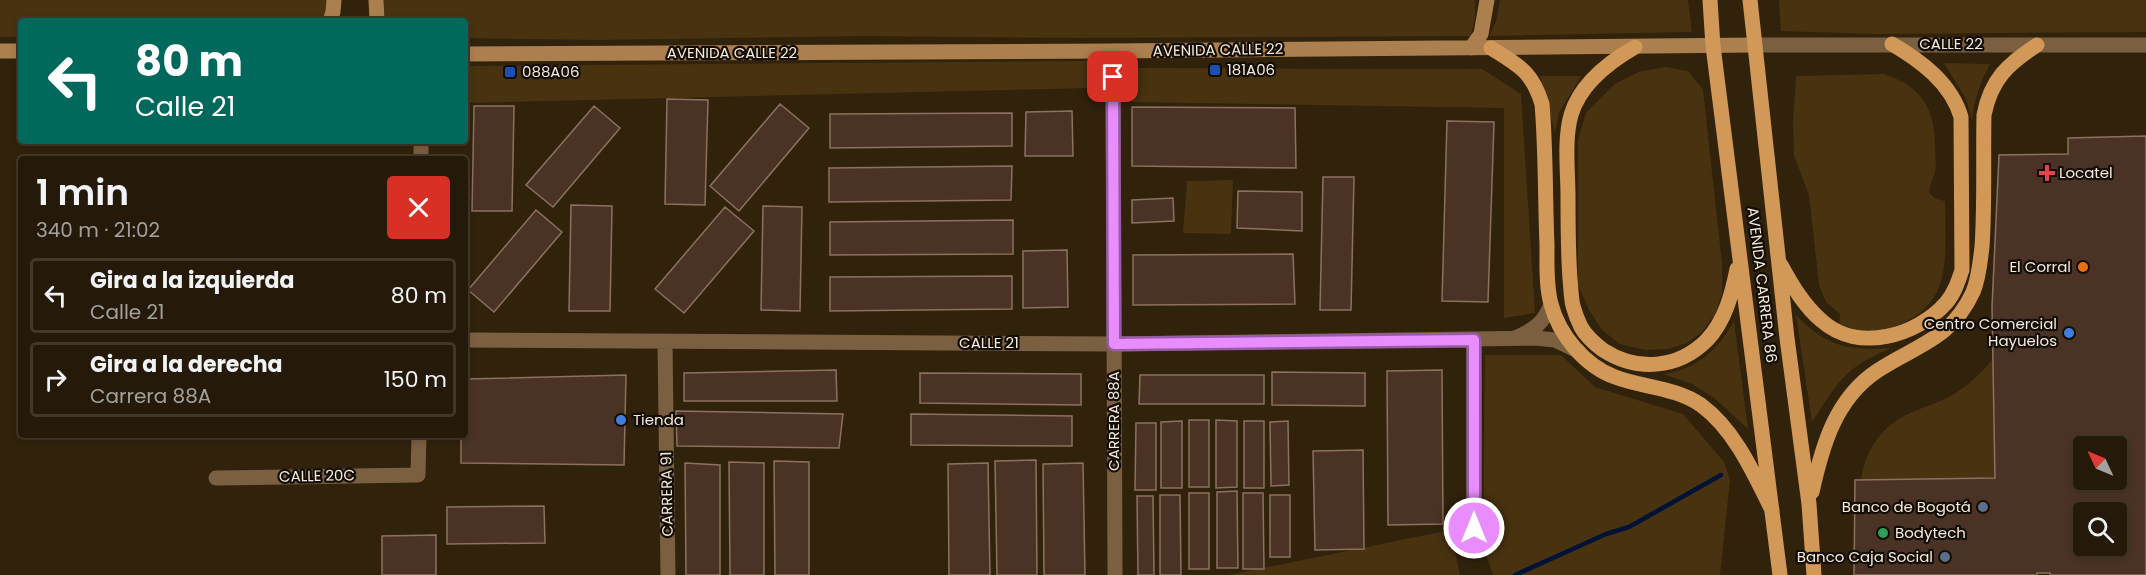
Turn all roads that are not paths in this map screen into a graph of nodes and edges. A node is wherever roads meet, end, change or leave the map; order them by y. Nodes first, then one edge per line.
1 (334, 0) edge
2 (376, 0) edge
3 (1487, 0) edge
4 (1710, 0) edge
5 (1750, 0) edge
6 (331, 18) edge
7 (377, 18) edge
8 (1892, 44) junction
9 (1755, 45) junction
10 (2037, 45) junction
11 (2146, 45) edge
12 (1635, 46) junction
13 (1713, 46) junction
14 (1471, 48) junction
15 (1491, 48) junction
16 (0, 51) edge
17 (18, 51) edge
18 (1113, 51) junction
19 (468, 54) edge
20 (1739, 254) junction
21 (1778, 261) junction
22 (1551, 304) junction
23 (1513, 339) junction
24 (468, 340) edge
25 (1474, 340) junction
26 (666, 342) junction
27 (1114, 344) junction
28 (1578, 351) junction
29 (419, 438) edge
30 (216, 478) dead end
31 (1809, 504) junction
32 (1772, 510) junction
33 (1474, 551) dead end
34 (668, 575) edge
35 (1115, 575) edge
36 (1780, 575) edge
37 (1814, 575) edge

1 - 6 main road
2 - 7 main road
3 - 14 main road
4 - 13 main road, AVENIDA CARRERA 86
5 - 9 main road, AVENIDA CARRERA 86
8 - 9 street, CALLE 22
8 - 10 street, CALLE 22
8 - 21 main road
9 - 13 main road, AVENIDA CALLE 22
9 - 21 main road, AVENIDA CARRERA 86
10 - 11 street, CALLE 22
10 - 31 main road
12 - 13 main road, AVENIDA CALLE 22
12 - 15 main road, AVENIDA CALLE 22
12 - 20 main road
13 - 20 main road, AVENIDA CARRERA 86
14 - 15 main road, AVENIDA CALLE 22
14 - 18 main road, AVENIDA CALLE 22
15 - 22 main road
16 - 17 main road
18 - 19 main road, AVENIDA CALLE 22
18 - 27 street, CARRERA 88A
20 - 32 main road, AVENIDA CARRERA 86
21 - 31 main road, AVENIDA CARRERA 86
22 - 23 street, CALLE 21
22 - 28 main road
23 - 25 street, CALLE 21
23 - 28 street, CALLE 21
24 - 26 street, CALLE 21
25 - 27 street, CALLE 21
25 - 33 street
26 - 27 street, CALLE 21
26 - 34 street, CARRERA 91
27 - 35 street, CARRERA 88A
28 - 32 main road
29 - 30 street, CALLE 20C
31 - 37 main road, AVENIDA CARRERA 86
32 - 36 main road, AVENIDA CARRERA 86

